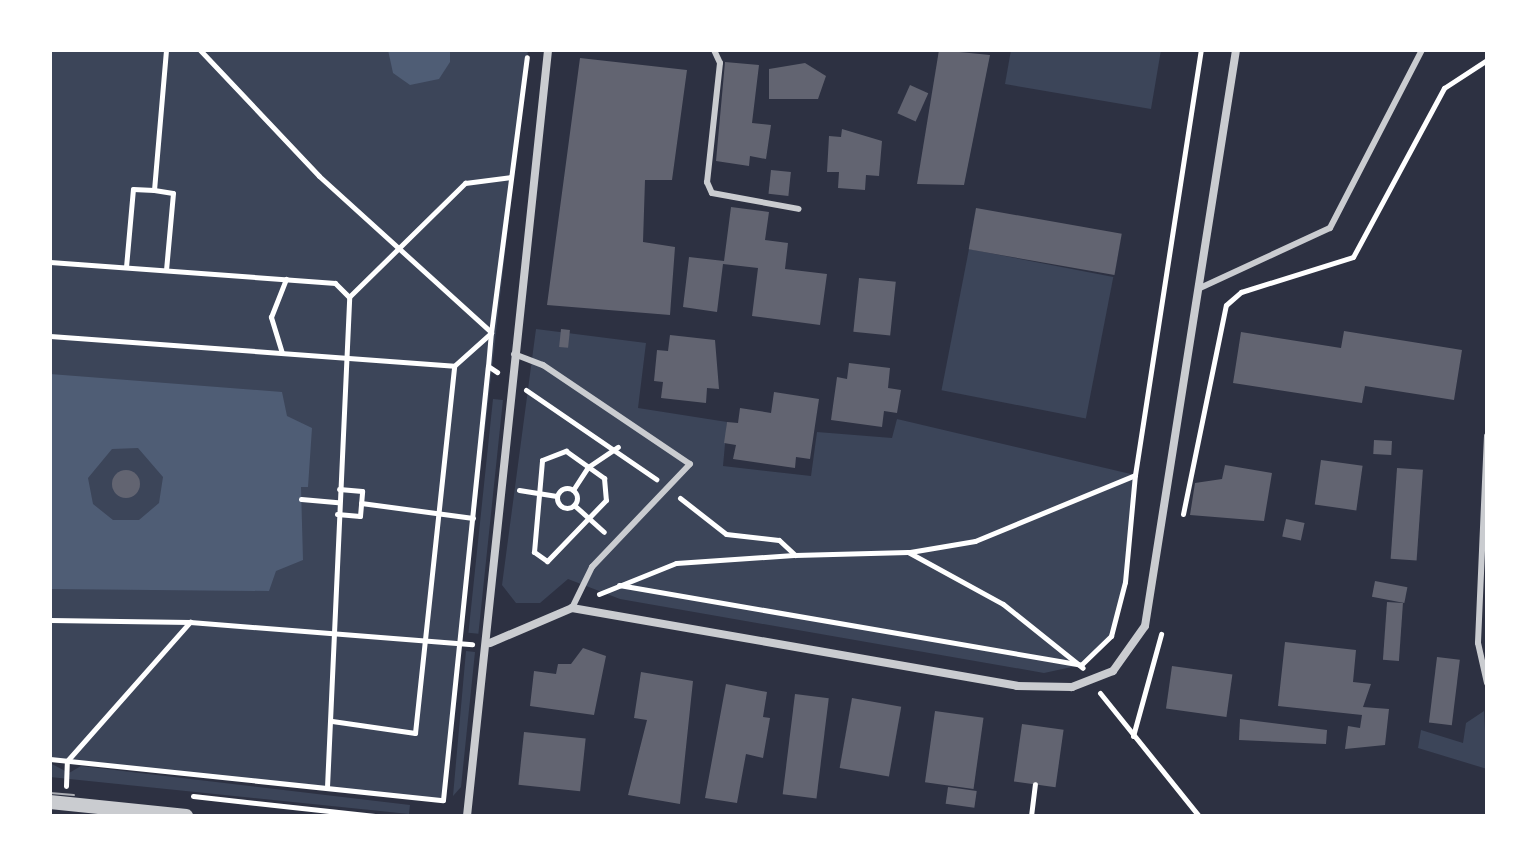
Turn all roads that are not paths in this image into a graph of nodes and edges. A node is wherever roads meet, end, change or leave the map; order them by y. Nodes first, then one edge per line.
1 (548, 50) edge
2 (714, 50) edge
3 (1236, 50) edge
4 (1422, 50) edge
5 (799, 209) dead end
6 (1200, 288) junction
7 (513, 353) junction
8 (1487, 436) edge
9 (572, 608) junction
10 (490, 643) junction
11 (1487, 683) edge
12 (57, 803) edge
13 (186, 816) edge
14 (467, 816) edge

1 - 7 street
2 - 5 lane
3 - 6 street
4 - 6 lane
6 - 9 street
7 - 9 lane
7 - 10 street
8 - 11 lane
9 - 10 street
10 - 14 street
12 - 13 street

